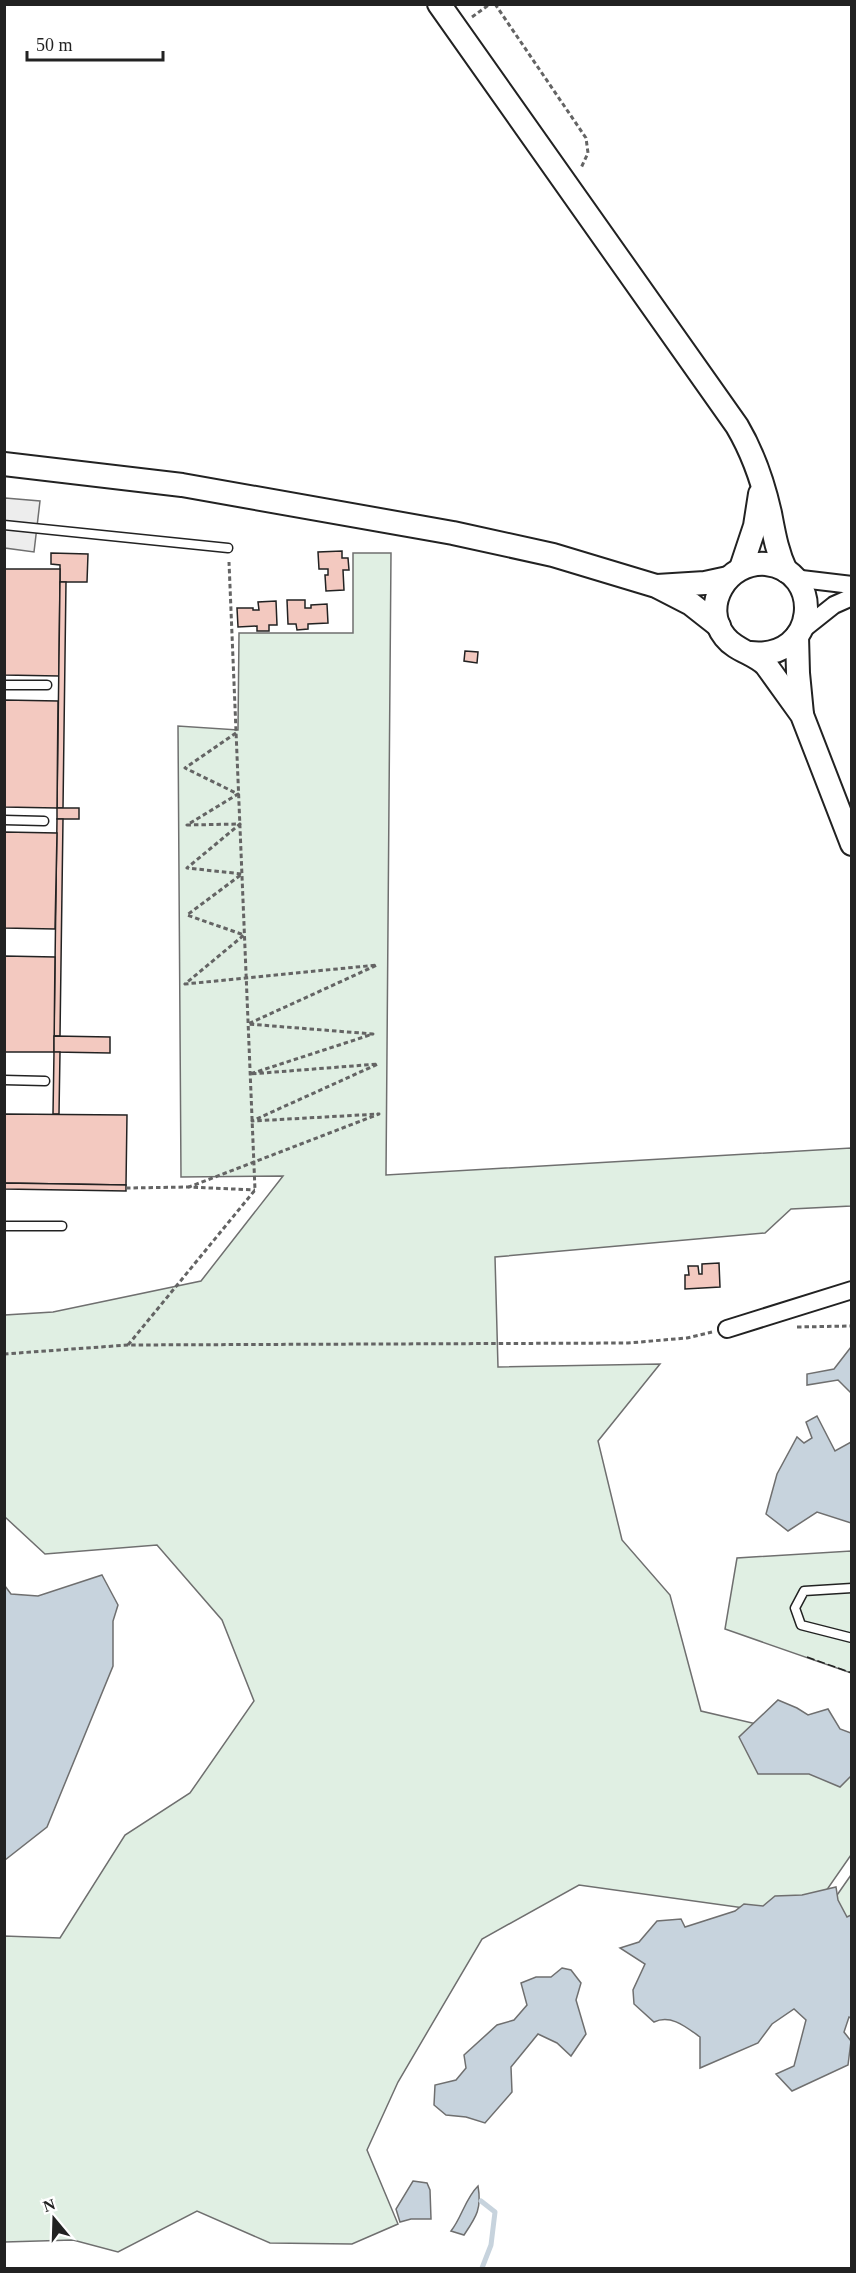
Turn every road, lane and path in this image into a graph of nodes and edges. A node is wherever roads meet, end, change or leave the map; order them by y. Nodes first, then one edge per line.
1 (439, 4) edge
2 (495, 4) edge
3 (571, 191) junction
4 (4, 464) edge
5 (761, 481) junction
6 (4, 525) edge
7 (228, 548) joint
8 (735, 573) junction
9 (789, 574) junction
10 (852, 585) edge
11 (656, 586) junction
12 (852, 597) edge
13 (718, 626) junction
14 (799, 634) junction
15 (750, 653) junction
16 (4, 685) edge
17 (47, 685) dead end
18 (802, 715) junction
19 (236, 734) junction
20 (238, 794) junction
21 (4, 820) edge
22 (44, 821) dead end
23 (240, 824) junction
24 (852, 844) edge
25 (242, 874) junction
26 (244, 935) junction
27 (246, 977) junction
28 (248, 1024) junction
29 (250, 1074) junction
30 (4, 1080) edge
31 (45, 1081) dead end
32 (252, 1121) junction
33 (254, 1161) junction
34 (189, 1187) junction
35 (126, 1188) dead end
36 (255, 1190) junction
37 (4, 1226) edge
38 (62, 1226) dead end
39 (852, 1290) edge
40 (726, 1329) joint
41 (128, 1345) junction
42 (4, 1354) edge
43 (852, 1588) edge
44 (852, 1638) edge

1 - 3 street
2 - 3 path
3 - 5 street
4 - 11 street
5 - 8 street
5 - 9 street
6 - 7 lane
7 - 19 path
8 - 9 street
8 - 11 street
8 - 13 street
9 - 10 street
9 - 14 street
11 - 13 street
12 - 14 street
13 - 15 street
14 - 15 street
14 - 18 street
15 - 18 street
16 - 17 lane
18 - 24 street
19 - 20 path
19 - 20 path
20 - 23 path
20 - 23 path
21 - 22 lane
23 - 25 path
23 - 25 path
25 - 26 path
25 - 26 path
26 - 27 path
26 - 27 path
27 - 28 path
27 - 28 path
28 - 29 path
28 - 29 path
29 - 32 path
29 - 32 path
30 - 31 lane
32 - 33 path
32 - 33 path
33 - 34 path
33 - 36 path
34 - 35 path
34 - 36 path
36 - 41 path
37 - 38 lane
39 - 40 street
40 - 41 path
41 - 42 path
43 - 44 lane

